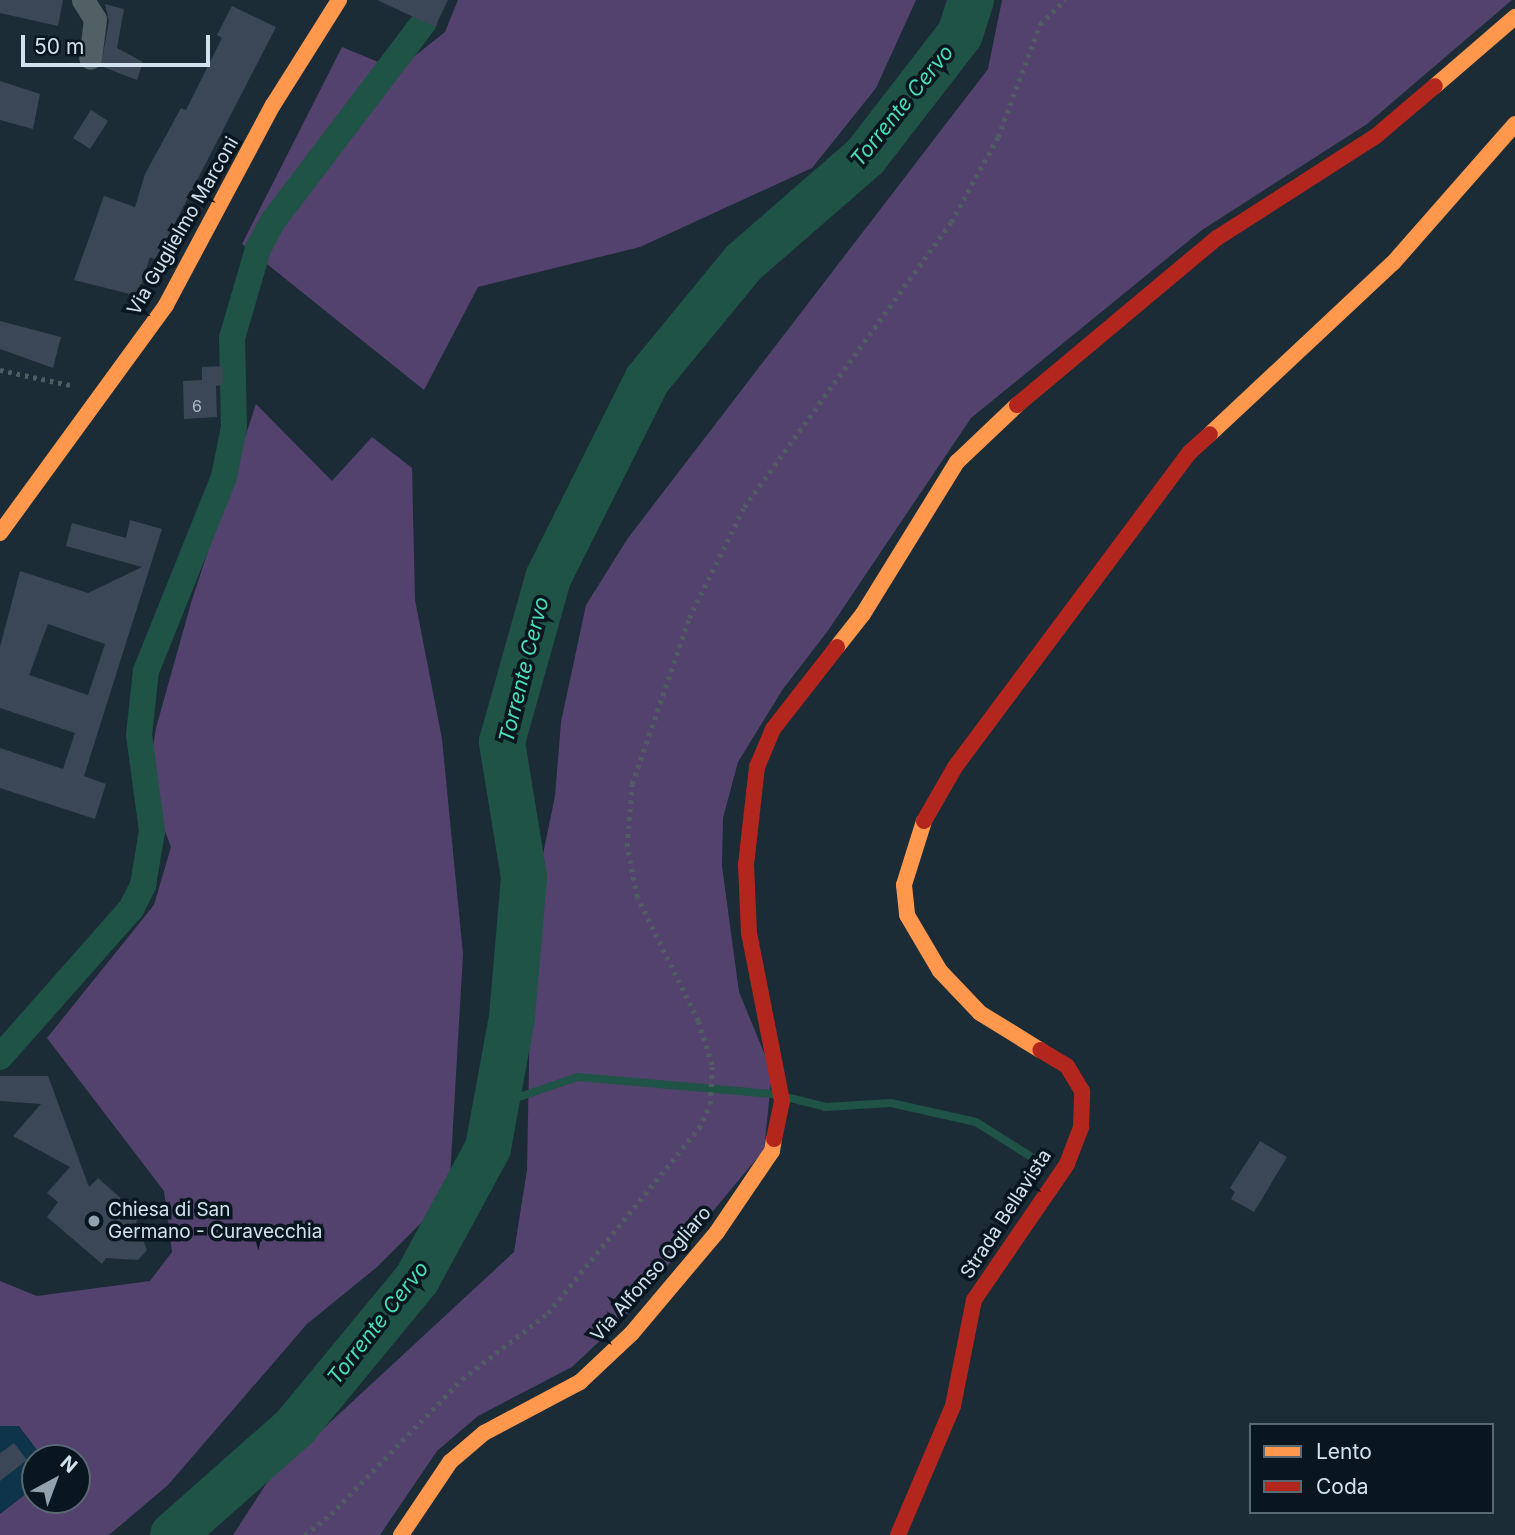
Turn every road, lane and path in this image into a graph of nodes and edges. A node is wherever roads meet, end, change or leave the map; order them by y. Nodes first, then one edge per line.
1 (83, 0) edge
2 (339, 0) edge
3 (1065, 0) edge
4 (1515, 17) edge
5 (90, 58) dead end
6 (1515, 124) edge
7 (0, 370) edge
8 (104, 392) junction
9 (0, 533) edge
10 (305, 1535) edge
11 (401, 1535) edge
12 (898, 1535) edge

1 - 5 street
2 - 8 street, Via Guglielmo Marconi
3 - 10 path
4 - 11 street, Via Alfonso Ogliaro
6 - 12 street, Strada Bellavista
7 - 8 path
8 - 9 street, Via Guglielmo Marconi

